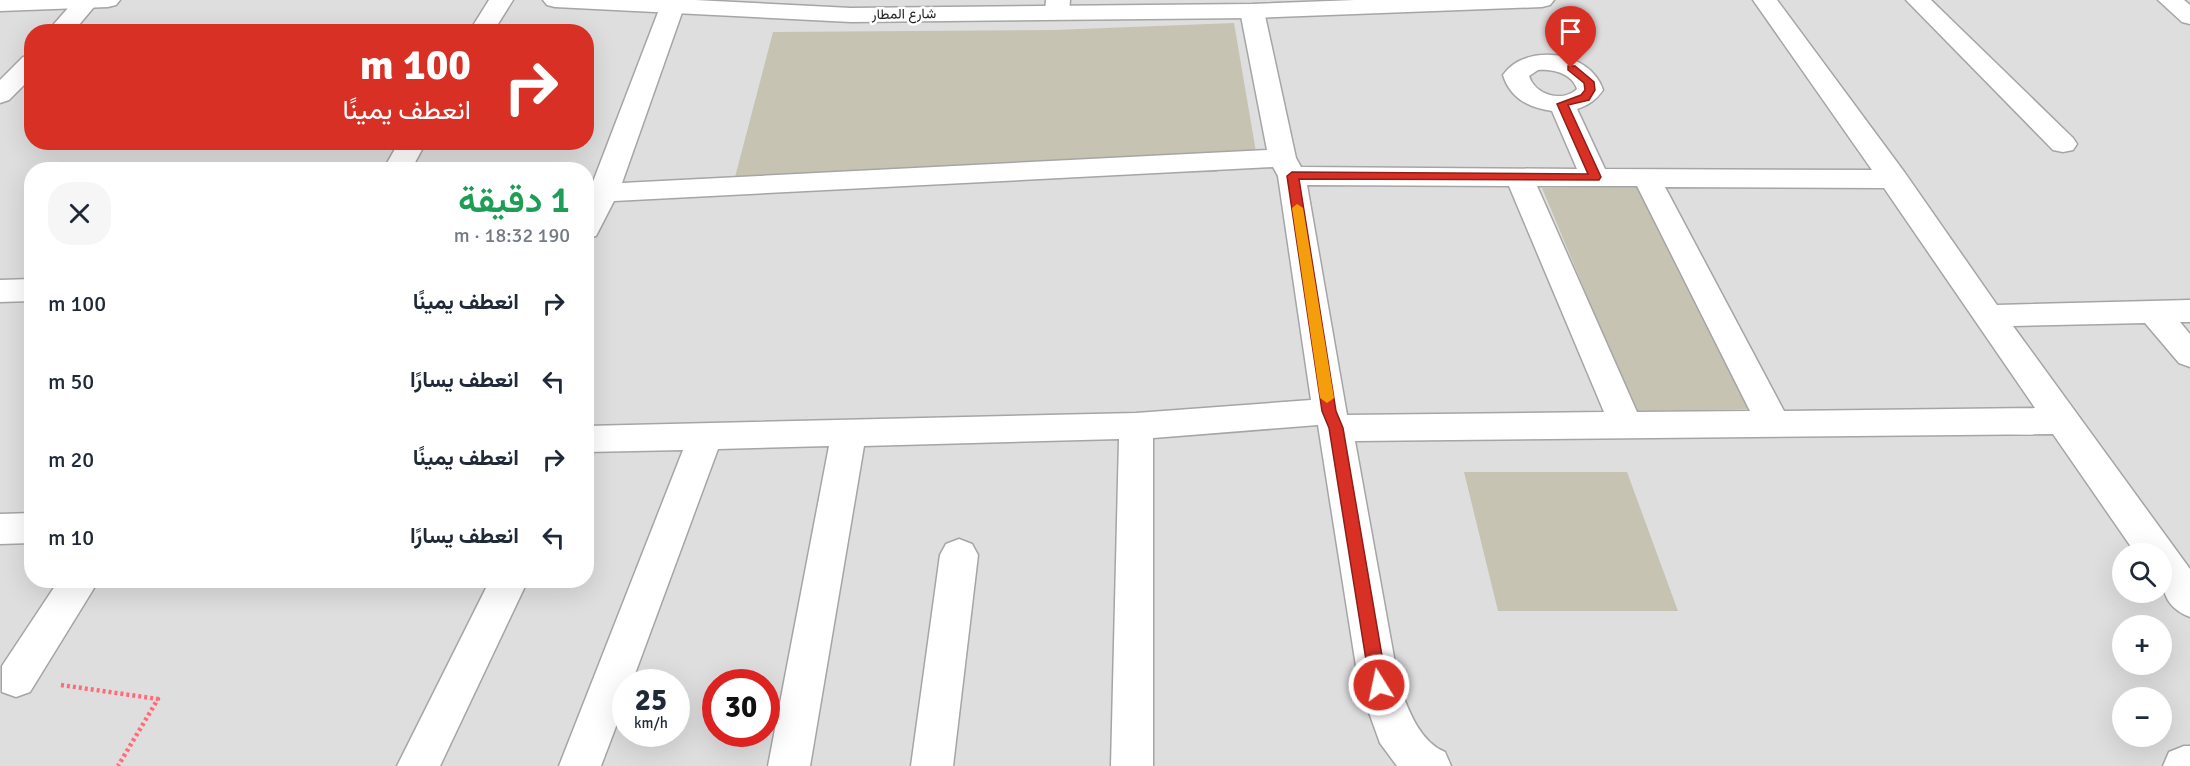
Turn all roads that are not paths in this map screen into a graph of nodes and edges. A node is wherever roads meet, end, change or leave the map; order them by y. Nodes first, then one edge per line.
1 (501, 0) edge
2 (555, 0) edge
3 (1542, 0) edge
4 (1765, 0) edge
5 (1918, 0) edge
6 (2170, 0) edge
7 (98, 1) edge
8 (593, 1) edge
9 (0, 4) edge
10 (1058, 6) edge
11 (672, 7) junction
12 (1252, 11) junction
13 (2190, 17) edge
14 (69, 24) edge
15 (487, 24) edge
16 (24, 70) edge
17 (0, 95) edge
18 (1562, 104) dead end
19 (2063, 144) dead end
20 (1287, 167) junction
21 (1519, 177) junction
22 (1595, 177) junction
23 (1646, 177) junction
24 (1895, 179) junction
25 (603, 194) junction
26 (594, 213) edge
27 (24, 290) edge
28 (0, 291) edge
29 (2190, 311) edge
30 (2153, 312) junction
31 (1989, 316) junction
32 (2190, 355) edge
33 (1332, 419) junction
34 (2061, 421) junction
35 (1774, 424) junction
36 (1626, 425) junction
37 (1137, 426) junction
38 (849, 431) junction
39 (705, 438) junction
40 (594, 439) edge
41 (24, 528) edge
42 (0, 529) edge
43 (2149, 543) edge
44 (959, 555) dead end
45 (2172, 574) edge
46 (75, 588) edge
47 (504, 588) edge
48 (2190, 600) edge
49 (16, 679) road end
50 (1419, 765) edge
51 (418, 766) edge
52 (580, 766) edge
53 (789, 766) edge
54 (932, 766) edge
55 (1132, 766) edge
56 (2184, 766) edge
57 (2190, 766) edge

1 - 15 street
2 - 8 street, شارع المطار
3 - 12 street, شارع المطار
4 - 24 street
5 - 19 street
6 - 13 street
7 - 9 street
7 - 14 street
8 - 11 street, شارع المطار
10 - 11 street, شارع المطار
10 - 12 street, شارع المطار
11 - 25 street
12 - 20 street
16 - 17 street
18 - 22 street
20 - 21 street
20 - 25 street
20 - 33 street
21 - 22 street
21 - 36 street
22 - 23 street
23 - 24 street
23 - 35 street
24 - 31 street
25 - 26 street
27 - 28 street
29 - 30 street
30 - 31 street
30 - 32 street
31 - 34 street
33 - 36 street
33 - 37 street
33 - 50 street
34 - 35 street
34 - 43 street
35 - 36 street
37 - 38 street
37 - 55 street
38 - 39 street
38 - 53 street
39 - 40 street
39 - 52 street
41 - 42 street
44 - 54 street
45 - 48 street
46 - 49 street
47 - 51 street
56 - 57 street

